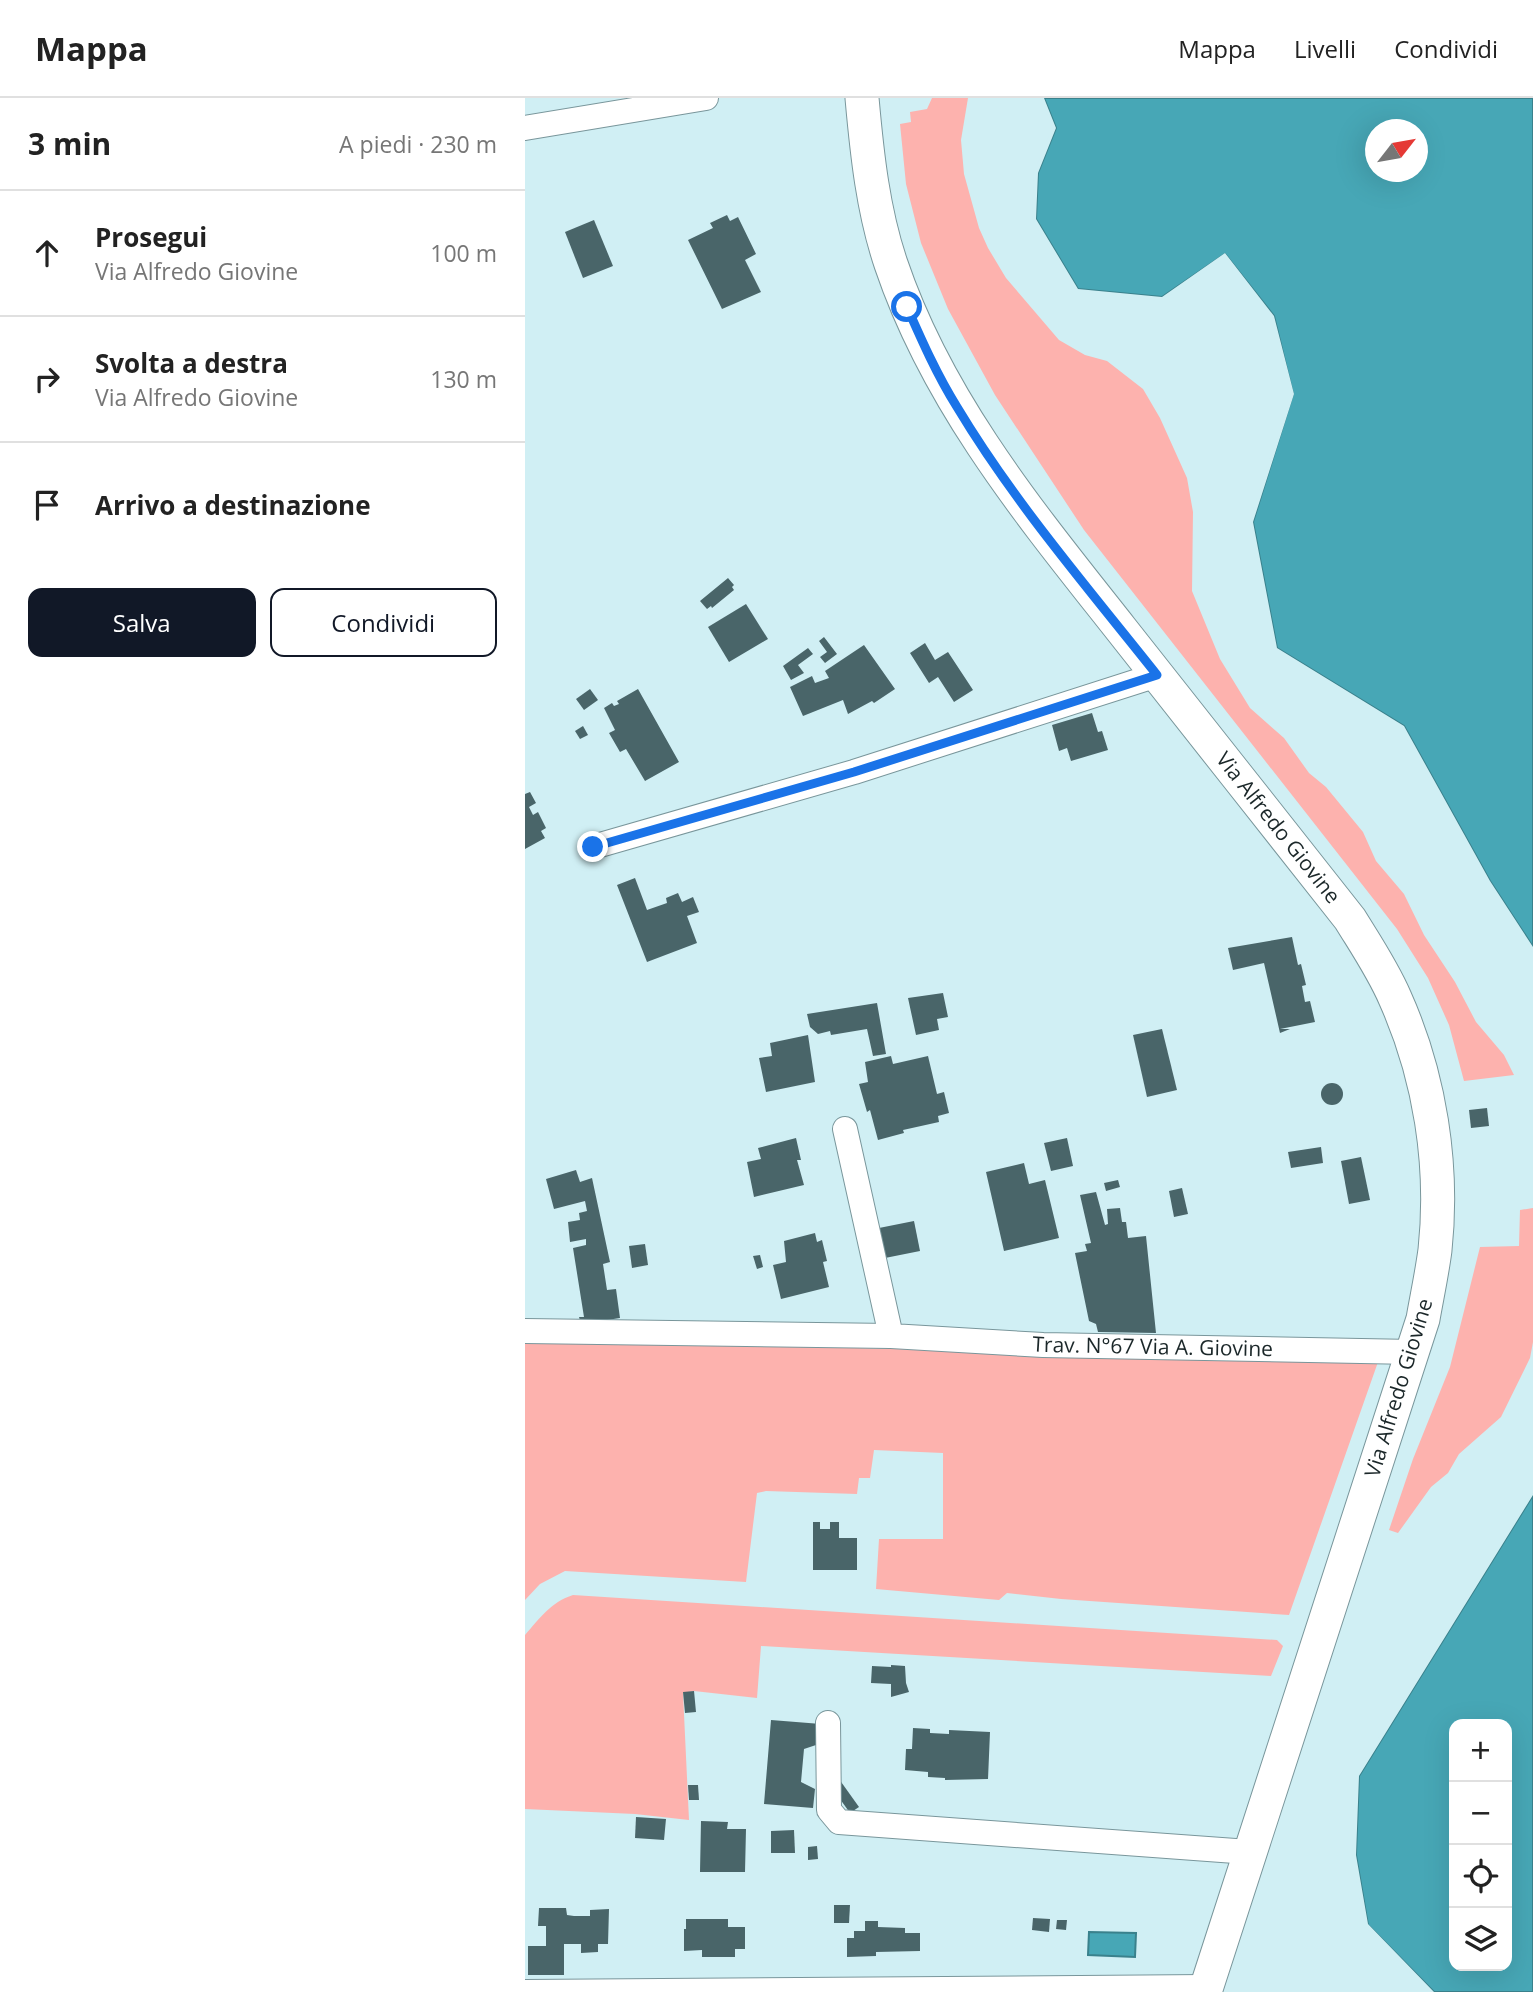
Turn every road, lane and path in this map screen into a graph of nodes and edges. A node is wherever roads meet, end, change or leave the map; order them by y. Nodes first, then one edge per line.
1 (706, 98) edge
2 (862, 98) edge
3 (525, 128) edge
4 (1157, 675) junction
5 (593, 847) dead end
6 (845, 1129) dead end
7 (525, 1331) edge
8 (891, 1336) junction
9 (1413, 1352) junction
10 (828, 1723) dead end
11 (1249, 1852) junction
12 (1206, 1990) edge
13 (525, 1992) edge

1 - 3 street
2 - 4 main road, Via Alfredo Giovine
4 - 5 street
4 - 9 main road, Via Alfredo Giovine
6 - 8 street
7 - 8 street, Trav. N°67 Via A. Giovine
8 - 9 street, Trav. N°67 Via A. Giovine
9 - 11 main road, Via Alfredo Giovine
10 - 11 street
11 - 12 main road, Via Alfredo Giovine
12 - 13 street

